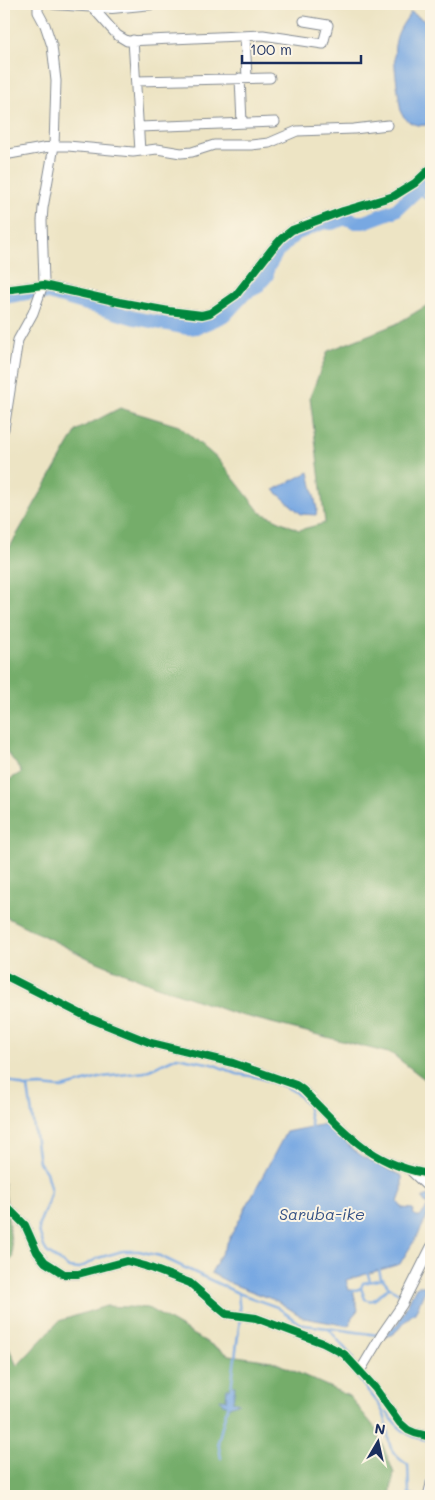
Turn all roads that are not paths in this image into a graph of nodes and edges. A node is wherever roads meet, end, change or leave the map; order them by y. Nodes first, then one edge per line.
1 (38, 4) edge
2 (54, 4) edge
3 (152, 4) edge
4 (93, 8) junction
5 (304, 21) dead end
6 (246, 36) junction
7 (133, 40) junction
8 (244, 78) junction
9 (270, 78) dead end
10 (136, 81) junction
11 (276, 122) dead end
12 (242, 123) junction
13 (388, 125) dead end
14 (139, 127) junction
15 (54, 146) junction
16 (140, 151) junction
17 (4, 155) edge
18 (431, 168) edge
19 (42, 287) junction
20 (4, 290) edge
21 (4, 425) edge
22 (4, 975) edge
23 (410, 1170) junction
24 (431, 1174) edge
25 (431, 1190) edge
26 (4, 1204) edge
27 (431, 1247) edge
28 (357, 1367) junction
29 (431, 1437) edge
30 (431, 1484) edge
31 (428, 1496) edge

1 - 15 street
2 - 4 street
3 - 4 street
4 - 7 street
5 - 6 street
6 - 7 street
6 - 8 street
7 - 10 street
8 - 9 street
8 - 10 street
8 - 12 street
10 - 14 street
11 - 12 street
12 - 14 street
13 - 16 street
14 - 16 street
15 - 16 street
15 - 17 street
15 - 19 street
18 - 19 street
19 - 20 street
19 - 21 street
22 - 23 street
23 - 24 street
23 - 25 street
26 - 28 street
27 - 28 street
28 - 29 street
30 - 31 street

